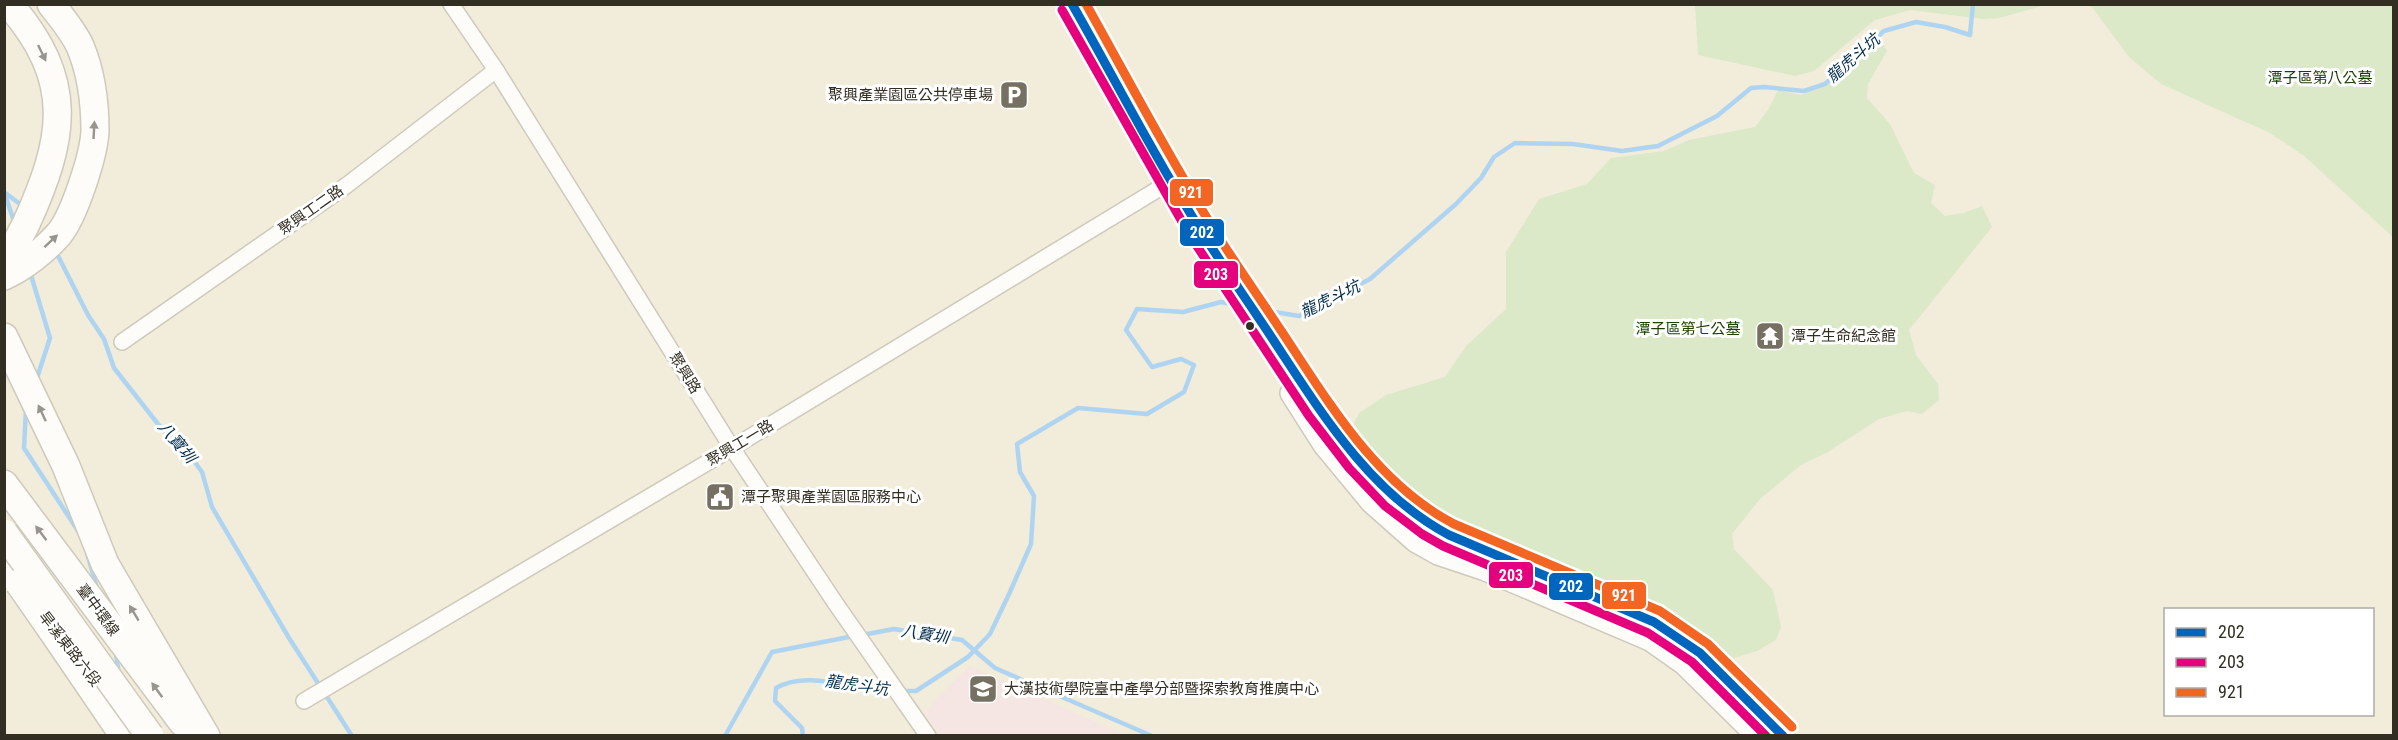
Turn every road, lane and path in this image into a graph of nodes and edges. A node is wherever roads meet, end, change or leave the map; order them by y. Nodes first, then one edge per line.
1 (9, 4) edge
2 (51, 4) edge
3 (451, 4) edge
4 (1072, 4) edge
5 (496, 70) junction
6 (1173, 180) junction
7 (4, 265) edge
8 (4, 276) edge
9 (1245, 306) junction
10 (4, 337) edge
11 (122, 342) dead end
12 (732, 448) junction
13 (4, 484) edge
14 (4, 512) edge
15 (4, 533) edge
16 (4, 565) edge
17 (51, 629) junction
18 (304, 701) dead end
19 (124, 735) edge
20 (129, 735) edge
21 (150, 735) edge
22 (193, 735) edge
23 (206, 735) edge
24 (928, 735) edge
25 (1757, 735) edge
26 (1784, 735) edge

1 -> 7 highway
8 -> 2 highway
3 - 5 street, 聚興路
4 - 6 street
5 - 11 street, 聚興工二路
5 - 12 street, 聚興路
6 - 9 street
6 - 12 street, 聚興工一路
9 - 25 street
9 - 26 street
23 -> 10 highway
12 - 18 street, 聚興工一路
12 - 24 street, 聚興路
22 -> 13 highway, 臺中環線
14 - 17 highway, bridge
15 - 21 highway, 臺中環線, bridge
16 - 17 highway, bridge
16 - 20 street, 旱溪東路六段
17 - 19 highway

